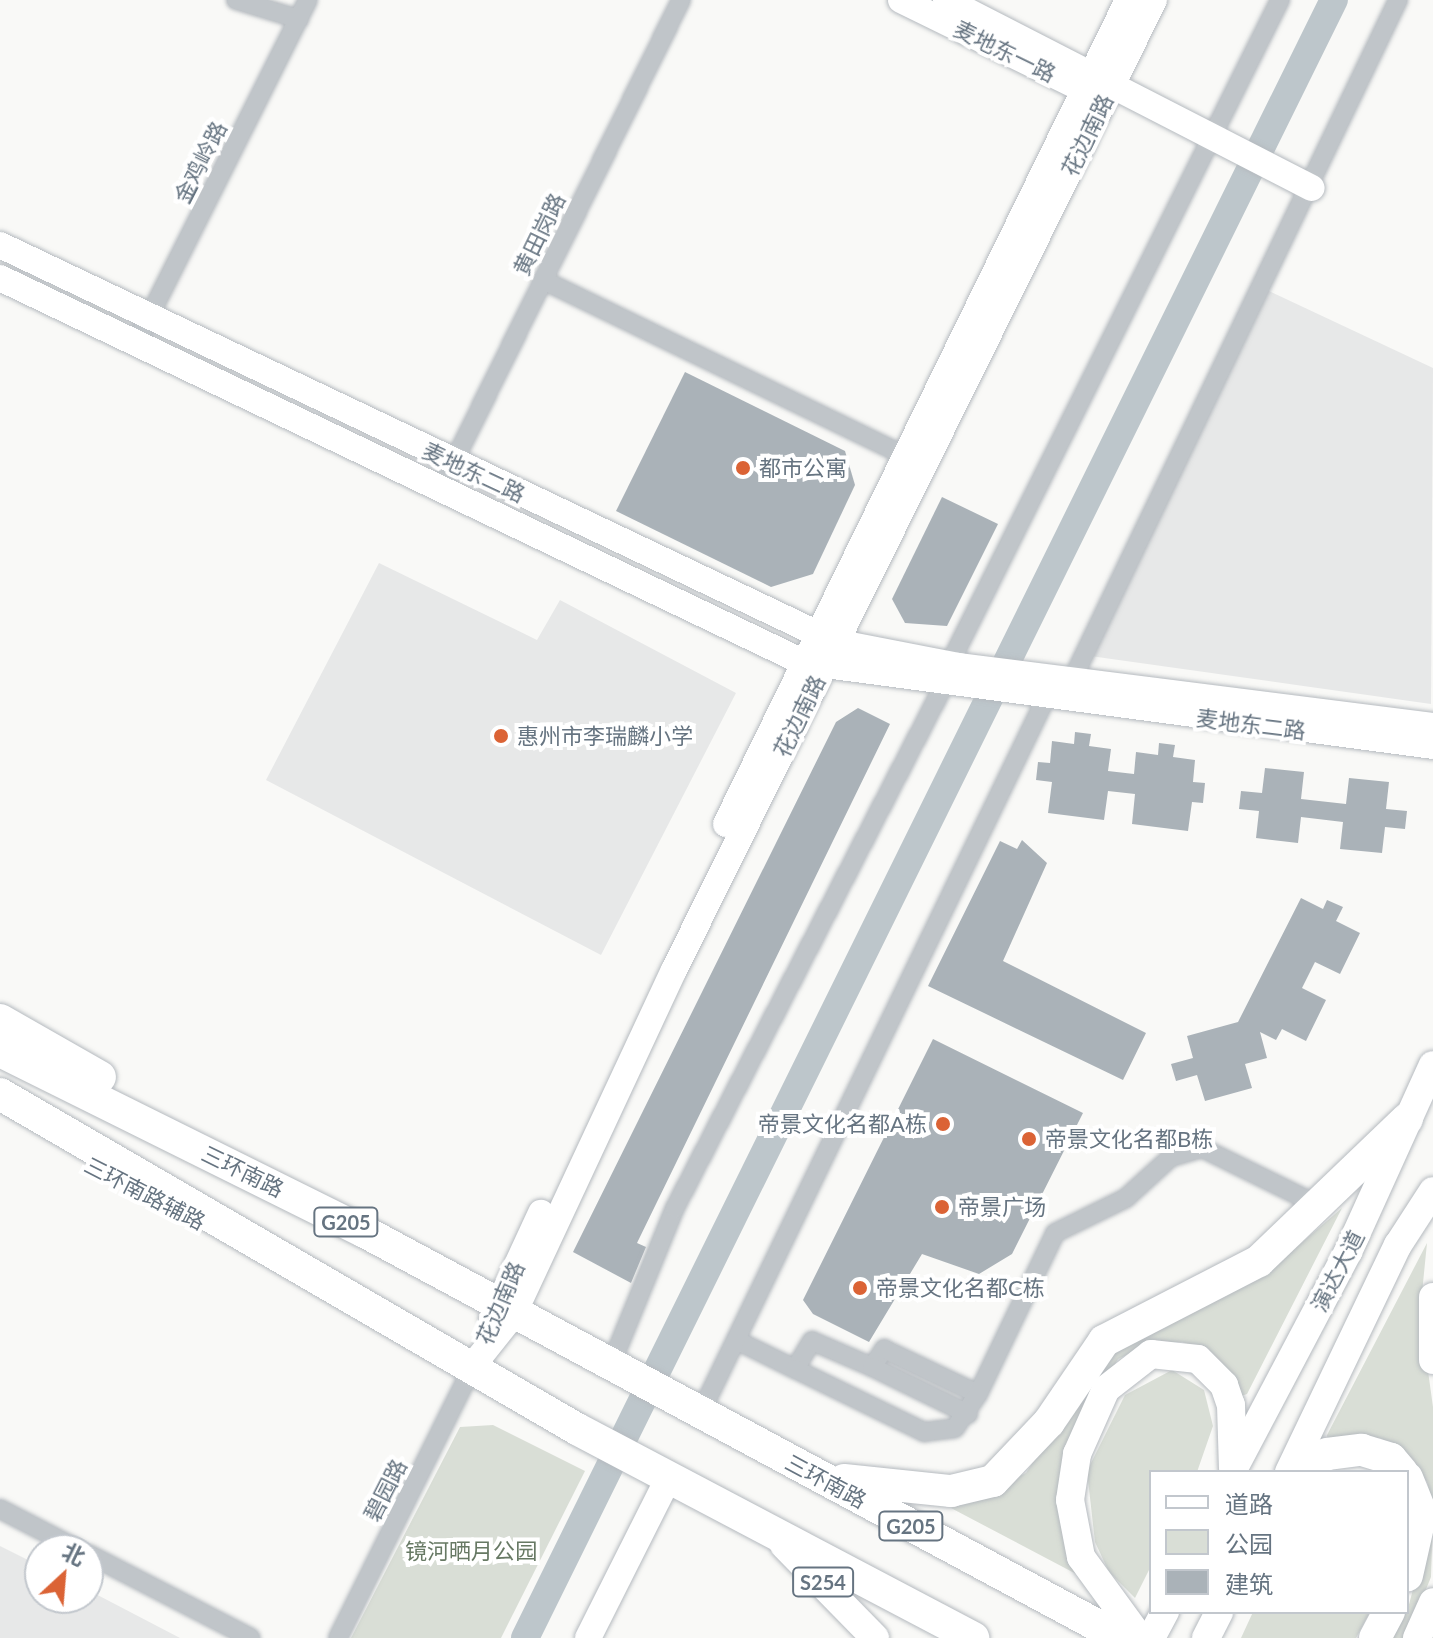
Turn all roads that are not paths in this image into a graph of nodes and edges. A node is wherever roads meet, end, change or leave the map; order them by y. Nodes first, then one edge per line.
1 (236, 0) edge
2 (308, 0) edge
3 (681, 0) edge
4 (901, 0) edge
5 (946, 0) edge
6 (1128, 0) edge
7 (1154, 0) edge
8 (1280, 0) edge
9 (1398, 0) edge
10 (299, 19) junction
11 (1095, 82) junction
12 (1212, 140) junction
13 (1312, 188) junction
14 (0, 245) edge
15 (0, 278) edge
16 (543, 280) junction
17 (149, 318) junction
18 (135, 345) junction
19 (914, 461) junction
20 (454, 463) junction
21 (440, 490) junction
22 (820, 651) junction
23 (953, 676) junction
24 (1063, 692) junction
25 (1433, 726) edge
26 (1433, 746) edge
27 (0, 1020) edge
28 (0, 1051) edge
29 (1433, 1065) edge
30 (0, 1094) edge
31 (1407, 1119) junction
32 (0, 1120) edge
33 (192, 1146) junction
34 (1433, 1191) edge
35 (1322, 1207) junction
36 (289, 1267) junction
37 (1433, 1297) edge
38 (505, 1311) junction
39 (736, 1340) junction
40 (1433, 1360) edge
41 (474, 1364) junction
42 (610, 1367) junction
43 (872, 1367) junction
44 (795, 1369) junction
45 (978, 1394) junction
46 (700, 1414) junction
47 (968, 1414) junction
48 (1232, 1470) edge
49 (1291, 1470) edge
50 (1294, 1470) edge
51 (1400, 1470) edge
52 (812, 1474) junction
53 (669, 1477) junction
54 (1409, 1483) edge
55 (0, 1509) edge
56 (766, 1529) junction
57 (48, 1534) edge
58 (104, 1562) edge
59 (1409, 1566) edge
60 (1433, 1602) edge
61 (1164, 1614) edge
62 (1218, 1614) edge
63 (1388, 1614) edge
64 (251, 1638) edge
65 (338, 1638) edge
66 (588, 1638) edge
67 (875, 1638) edge
68 (973, 1638) edge
69 (1121, 1638) edge
70 (1140, 1638) edge
71 (1151, 1638) edge
72 (1206, 1638) edge
73 (1375, 1638) edge
74 (1417, 1638) edge

1 - 10 street
2 - 10 street, 金鸡岭路
3 - 16 street, 黄田岗路
4 - 11 street, 麦地东一路
5 - 11 street, 麦地东一路
6 - 11 street, 花边南路
7 - 11 street, 花边南路
8 - 12 street
9 - 13 street
10 - 17 street, 金鸡岭路
11 - 12 street, 麦地东一路
11 - 19 street, 花边南路
12 - 13 street, 麦地东一路
12 - 23 street
13 - 24 street
14 - 17 street, 麦地东二路
15 - 18 street, 麦地东二路
16 - 19 street
16 - 20 street, 黄田岗路
17 - 18 street, 金鸡岭路
17 - 20 street, 麦地东二路
18 - 21 street, 麦地东二路
19 - 22 street, 花边南路
20 - 21 street, 黄田岗路
20 - 22 street, 麦地东二路
21 - 22 street, 麦地东二路
22 - 23 street, 麦地东二路
22 - 38 street, 花边南路
23 - 24 street, 麦地东二路
23 - 42 street
24 - 25 street, 麦地东二路
24 - 26 street, 麦地东二路
24 - 39 street
27 - 33 highway
28 - 33 highway, 三环南路 / G205
29 - 31 main road, 演达大道
30 - 36 highway
31 - 35 highway
31 - 48 main road, 演达大道
32 - 36 highway, 三环南路辅路
33 - 38 highway, 三环南路 / G205
34 - 49 main road, 演达大道
35 - 45 street
35 - 52 highway
36 - 41 highway
37 - 40 main road
38 - 41 street, 花边南路
38 - 42 highway, 三环南路 / G205
39 - 44 street
39 - 46 street
41 - 53 highway
41 - 65 street, 碧园路
42 - 46 highway, G205
43 - 44 street
43 - 45 street
43 - 47 street
44 - 47 street
45 - 47 street
46 - 52 highway, 三环南路 / G205
48 - 70 main road
50 - 51 highway
52 - 69 highway, 三环南路 / G205
53 - 56 highway
53 - 66 street
54 - 59 highway
55 - 57 street
56 - 67 main road, S254
56 - 68 highway
58 - 64 street
60 - 74 main road
61 - 71 main road
62 - 72 main road
63 - 73 highway

